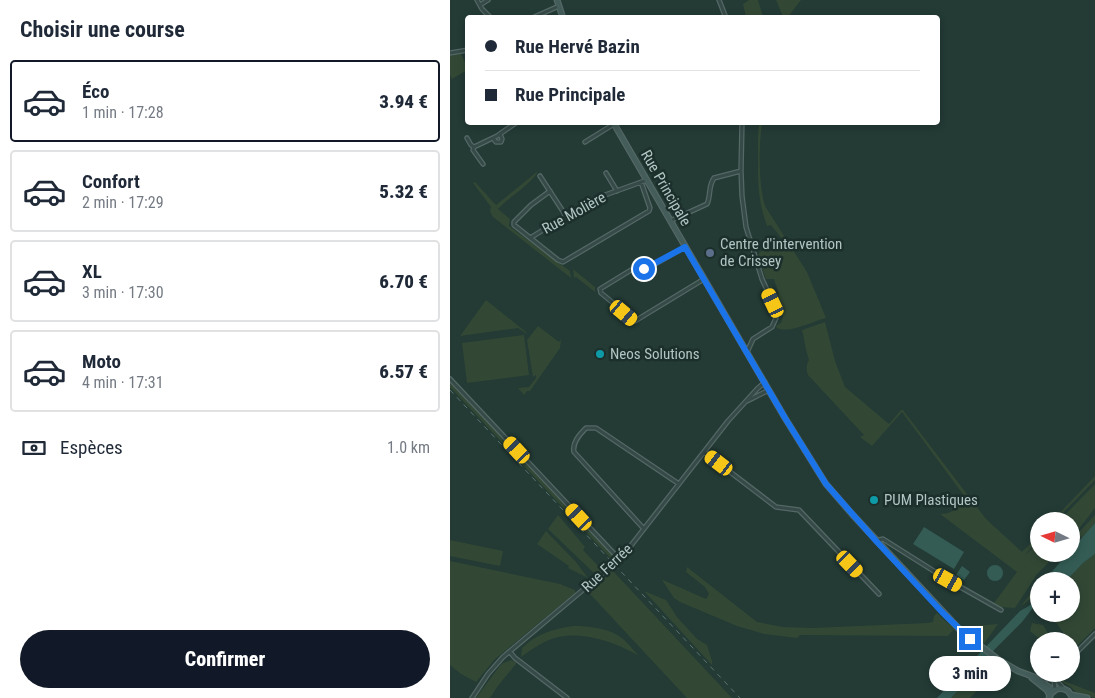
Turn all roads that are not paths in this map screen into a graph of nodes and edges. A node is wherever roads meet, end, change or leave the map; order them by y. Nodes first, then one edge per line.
1 (477, 0) edge
2 (488, 0) edge
3 (719, 0) edge
4 (558, 2) edge
5 (480, 5) junction
6 (488, 15) edge
7 (537, 15) edge
8 (562, 15) edge
9 (725, 15) edge
10 (450, 48) edge
11 (465, 51) edge
12 (451, 53) edge
13 (513, 125) edge
14 (611, 125) edge
15 (615, 125) edge
16 (742, 125) edge
17 (500, 134) junction
18 (467, 138) dead end
19 (493, 138) junction
20 (585, 142) dead end
21 (474, 147) junction
22 (483, 164) dead end
23 (741, 171) junction
24 (606, 172) dead end
25 (540, 176) dead end
26 (647, 180) junction
27 (641, 182) junction
28 (617, 191) junction
29 (550, 192) junction
30 (566, 216) junction
31 (670, 221) junction
32 (530, 238) junction
33 (685, 247) junction
34 (704, 279) junction
35 (747, 352) junction
36 (450, 379) edge
37 (765, 382) junction
38 (769, 390) junction
39 (746, 401) junction
40 (704, 452) junction
41 (679, 484) junction
42 (644, 529) junction
43 (877, 542) junction
44 (620, 560) junction
45 (878, 594) dead end
46 (1001, 610) dead end
47 (1095, 634) edge
48 (1080, 649) edge
49 (510, 652) junction
50 (1029, 676) joint
51 (1043, 682) edge
52 (1054, 682) edge
53 (1058, 682) edge
54 (1064, 688) junction
55 (1055, 690) junction
56 (1072, 696) edge
57 (1049, 697) edge
58 (472, 698) edge
59 (567, 698) edge
60 (1087, 698) edge

1 - 5 street
2 - 5 street
3 - 9 street
4 - 7 street
4 - 8 street
5 - 6 street
10 - 12 street
11 - 12 street
13 - 17 street
14 - 20 street
15 - 26 street, Rue Principale
16 - 23 street
17 - 19 street
17 - 19 street
18 - 21 street
19 - 21 street
21 - 22 street
23 - 31 street
23 - 35 street
24 - 28 street
25 - 29 street
26 - 27 street, Rue Molière
26 - 31 street, Rue Principale
27 - 28 street, Rue Molière
27 - 32 street
28 - 30 street, Rue Molière
29 - 30 street
29 - 32 street
30 - 32 street, Rue Molière
31 - 33 street, Rue Principale
33 - 34 street, Rue Principale
33 - 34 street
34 - 35 street, Rue Principale
35 - 37 street, Rue Principale
36 - 44 street
37 - 38 street, Rue Principale
37 - 39 street, Rue Ferrée
38 - 39 street, Rue Ferrée
38 - 43 street, Rue Principale
39 - 40 street, Rue Ferrée
40 - 41 street, Rue Ferrée
40 - 45 street
41 - 42 street, Rue Ferrée
41 - 42 street
42 - 44 street, Rue Ferrée
43 - 46 street
43 - 50 street, Rue Principale
44 - 49 street, Rue Ferrée
47 - 48 street
49 - 58 street, Rue Ferrée
49 - 59 street
50 - 57 street
51 - 55 street
52 - 55 street
53 - 54 street
54 - 55 street
54 - 56 street
55 - 57 street
56 - 60 street

